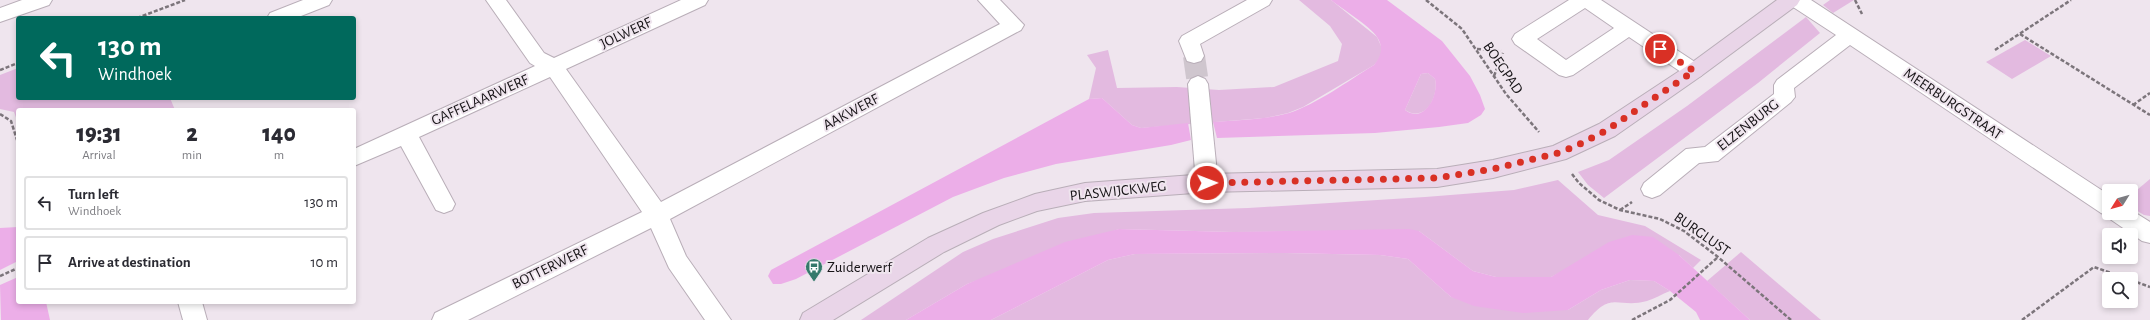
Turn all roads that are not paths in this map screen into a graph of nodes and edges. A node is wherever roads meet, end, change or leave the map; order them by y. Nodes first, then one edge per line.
1 (42, 0) edge
2 (322, 0) edge
3 (496, 0) edge
4 (698, 0) edge
5 (988, 0) edge
6 (1262, 0) edge
7 (1583, 0) edge
8 (1587, 0) edge
9 (1790, 0) edge
10 (1797, 0) edge
11 (0, 15) edge
12 (282, 16) edge
13 (1628, 28) junction
14 (1850, 35) junction
15 (1194, 56) tunnel mouth
16 (554, 67) junction
17 (1694, 71) junction
18 (1198, 84) tunnel mouth
19 (406, 134) junction
20 (356, 157) edge
21 (1207, 183) junction
22 (1652, 188) dead end
23 (2102, 202) edge
24 (444, 204) dead end
25 (657, 215) junction
26 (2129, 220) edge
27 (2150, 234) edge
28 (191, 304) edge
29 (196, 320) edge
30 (444, 320) edge
31 (719, 320) edge
32 (812, 320) edge

1 - 11 street
2 - 12 street
3 - 16 street
4 - 16 street, JOLWERF
5 - 25 street, AAKWERF
6 - 15 street
7 - 13 street
8 - 13 street
9 - 17 street, PLASWIJCKWEG
10 - 14 street, MEERBURGSTRAAT
13 - 17 street
14 - 22 street, ELZENBURG
14 - 23 street, MEERBURGSTRAAT
16 - 19 street, GAFFELAARWERF
16 - 25 street
17 - 21 street, PLASWIJCKWEG
18 - 21 street
19 - 20 street, GAFFELAARWERF
19 - 24 street
21 - 32 street, PLASWIJCKWEG
25 - 30 street, BOTTERWERF
25 - 31 street
26 - 27 street
28 - 29 street

